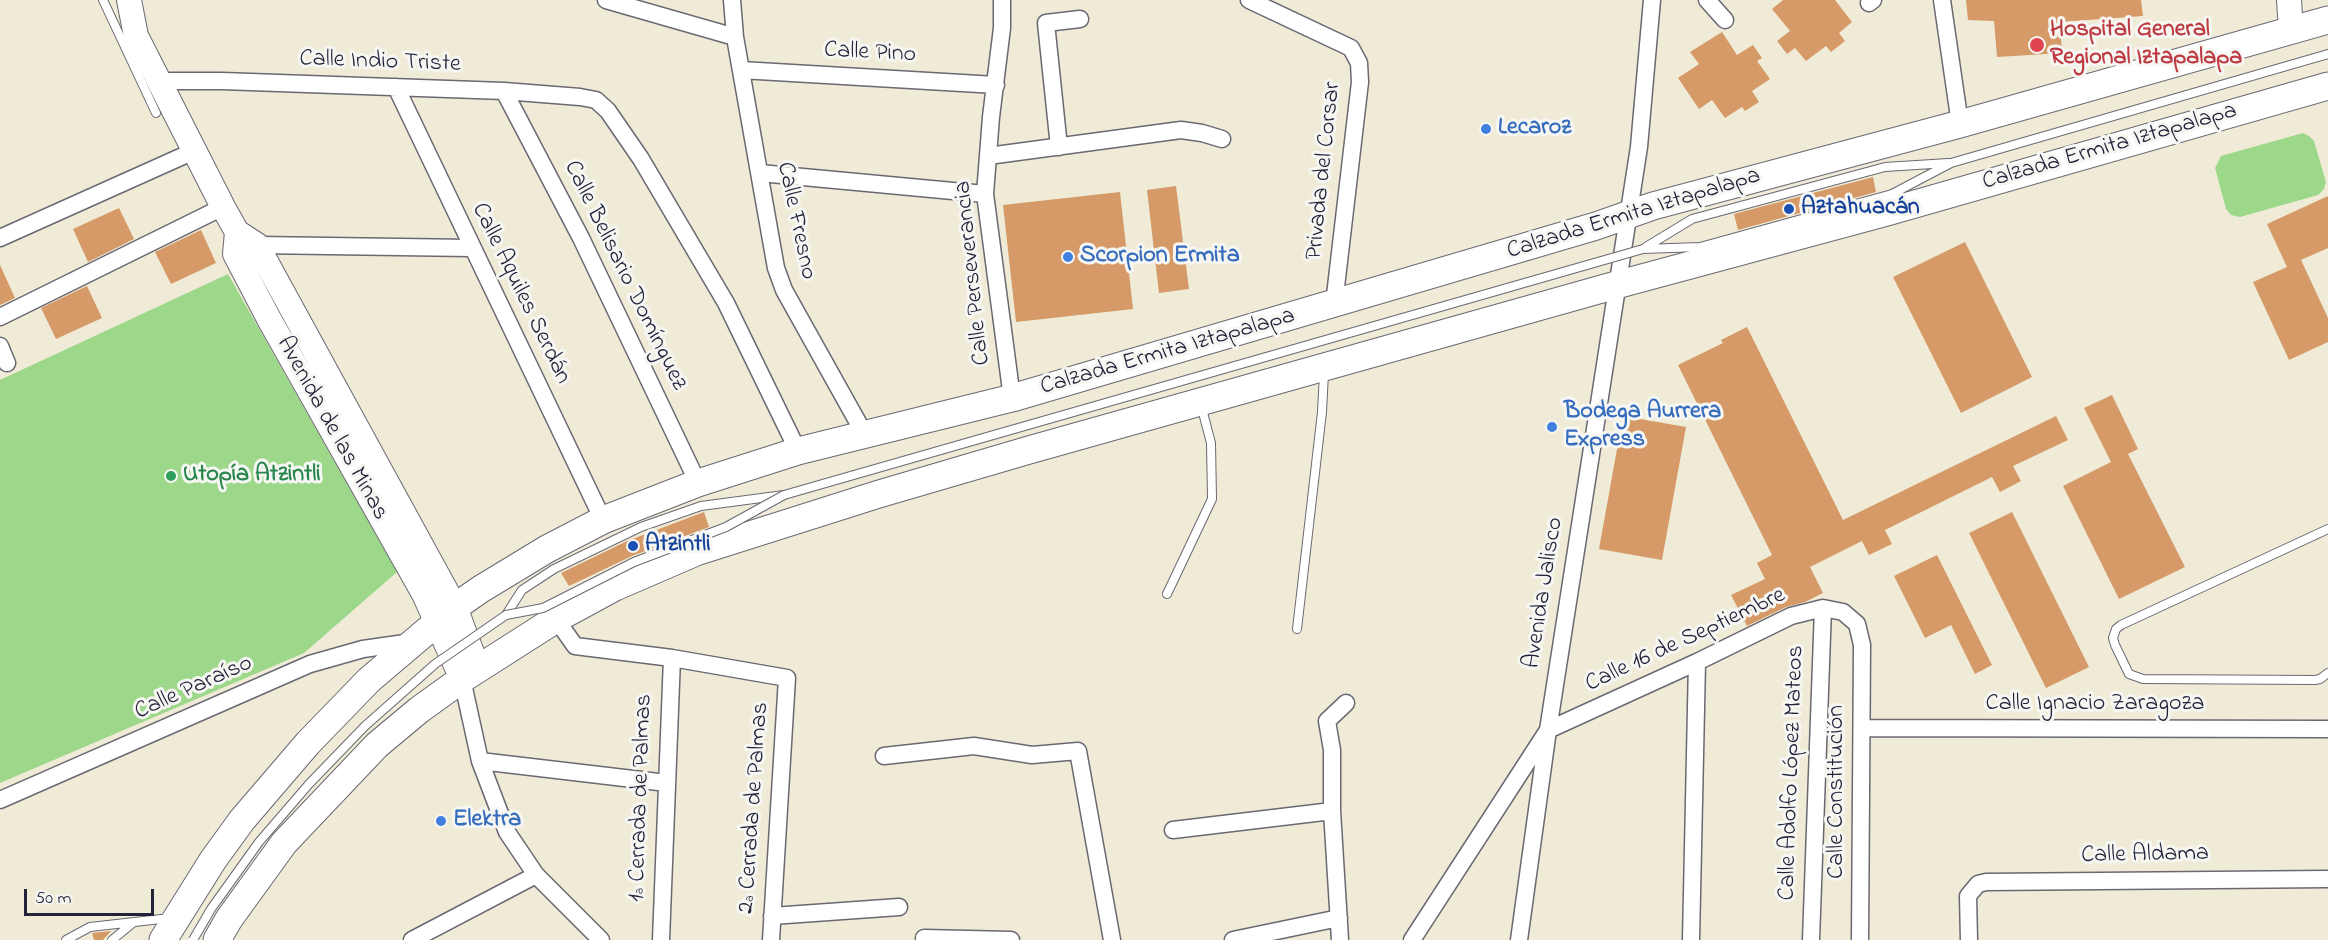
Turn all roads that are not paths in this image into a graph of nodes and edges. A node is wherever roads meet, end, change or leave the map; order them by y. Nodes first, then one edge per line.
1 (103, 0) edge
2 (129, 0) edge
3 (606, 0) edge
4 (732, 0) edge
5 (1002, 0) edge
6 (1249, 0) edge
7 (1652, 0) edge
8 (1707, 0) edge
9 (1942, 0) edge
10 (2289, 0) edge
11 (1080, 19) dead end
12 (1725, 20) dead end
13 (2328, 20) edge
14 (2291, 31) junction
15 (735, 37) junction
16 (2328, 54) edge
17 (741, 70) junction
18 (160, 81) junction
19 (996, 85) junction
20 (2328, 86) edge
21 (396, 87) junction
22 (504, 91) junction
23 (156, 113) dead end
24 (1960, 124) junction
25 (1222, 139) dead end
26 (1059, 147) junction
27 (194, 151) junction
28 (988, 156) junction
29 (1951, 163) junction
30 (760, 173) junction
31 (985, 194) junction
32 (223, 207) junction
33 (1627, 216) junction
34 (0, 238) edge
35 (243, 244) junction
36 (471, 248) junction
37 (1643, 249) junction
38 (1616, 285) junction
39 (1334, 304) junction
40 (0, 317) edge
41 (0, 346) edge
42 (7, 363) dead end
43 (1324, 366) junction
44 (1012, 398) junction
45 (1200, 401) junction
46 (865, 435) junction
47 (798, 451) junction
48 (698, 483) junction
49 (784, 495) junction
50 (603, 520) junction
51 (2328, 529) edge
52 (1167, 594) dead end
53 (1823, 608) junction
54 (446, 614) junction
55 (506, 615) junction
56 (556, 619) junction
57 (1298, 629) dead end
58 (413, 642) junction
59 (1862, 645) joint
60 (672, 658) junction
61 (1697, 662) junction
62 (2328, 673) edge
63 (469, 682) junction
64 (1346, 703) dead end
65 (1863, 728) junction
66 (2328, 729) edge
67 (1548, 730) junction
68 (884, 756) dead end
69 (480, 760) junction
70 (667, 783) junction
71 (0, 800) edge
72 (1332, 811) junction
73 (1173, 830) dead end
74 (536, 875) junction
75 (2328, 879) edge
76 (899, 907) dead end
77 (772, 916) junction
78 (177, 917) junction
79 (1339, 918) junction
80 (134, 922) junction
81 (924, 938) dead end
82 (66, 940) edge
83 (112, 940) edge
84 (163, 940) edge
85 (193, 940) edge
86 (217, 940) edge
87 (412, 940) edge
88 (601, 940) edge
89 (661, 940) edge
90 (771, 940) edge
91 (1011, 940) edge
92 (1112, 940) edge
93 (1233, 940) edge
94 (1340, 940) edge
95 (1412, 940) edge
96 (1519, 940) edge
97 (1691, 940) edge
98 (1811, 940) edge
99 (1860, 940) edge
100 (1969, 940) edge

1 - 23 lane
2 - 18 street, Avenida de las Minas
3 - 15 street
4 - 15 street, Calle Fresno
5 - 19 street, Calle Perseverancia
6 - 39 street, Privada del Corsar
7 - 33 street, Avenida Jalisco
8 - 12 street
9 - 24 street
10 - 14 street
11 - 26 street
13 - 14 main road, Calzada Ermita Iztapalapa
14 - 24 main road, Calzada Ermita Iztapalapa
15 - 17 street, Calle Fresno
16 - 29 lane
17 - 19 street, Calle Pino
17 - 30 street, Calle Fresno
18 - 21 street, Calle Indio Triste
18 - 27 street, Avenida de las Minas
19 - 28 street, Calle Perseverancia
20 - 38 main road, Calzada Ermita Iztapalapa
21 - 22 street, Calle Indio Triste
21 - 36 street, Calle Aquiles Serdán
22 - 47 street, Calle Indio Triste
22 - 48 street, Calle Belisario Domínguez
24 - 33 main road, Calzada Ermita Iztapalapa
25 - 26 street
26 - 28 street
27 - 32 street, Avenida de las Minas
27 - 34 street
28 - 31 street, Calle Perseverancia
29 - 37 lane
29 - 37 lane
30 - 31 street
30 - 46 street, Calle Fresno
31 - 44 street, Calle Perseverancia
32 - 35 street, Avenida de las Minas
32 - 40 street
33 - 38 street, Avenida Jalisco
33 - 39 main road, Calzada Ermita Iztapalapa
35 - 36 street
35 - 54 street, Avenida de las Minas
36 - 50 street, Calle Aquiles Serdán
37 - 49 lane, bridge
38 - 43 main road, Calzada Ermita Iztapalapa
38 - 67 street, Avenida Jalisco
39 - 44 main road, Calzada Ermita Iztapalapa
41 - 42 street
43 - 45 main road, Calzada Ermita Iztapalapa
43 - 57 lane
44 - 46 main road, Calzada Ermita Iztapalapa
45 - 52 lane
45 - 56 main road, Calzada Ermita Iztapalapa
46 - 47 main road, Calzada Ermita Iztapalapa
47 - 48 main road, Calzada Ermita Iztapalapa
48 - 50 main road, Calzada Ermita Iztapalapa
49 - 55 lane, bridge
49 - 55 lane, bridge
50 - 54 main road, Calzada Ermita Iztapalapa
51 - 62 lane
53 - 59 street, Calle 16 de Septiembre
53 - 61 street, Calle 16 de Septiembre
53 - 98 street, Calle Adolfo López Mateos
54 - 58 main road, Calzada Ermita Iztapalapa
54 - 63 street, Avenida de las Minas
55 - 85 lane, bridge
56 - 60 street
56 - 63 main road, Calzada Ermita Iztapalapa
58 - 71 street, Calle Paraíso
58 - 78 main road, Calzada Ermita Iztapalapa
59 - 65 street, Calle Constitución
60 - 70 street, 1ª Cerrada de Palmas
60 - 77 street, 2ª Cerrada de Palmas
61 - 67 street, Calle 16 de Septiembre
61 - 97 street
63 - 69 street
63 - 86 main road, Calzada Ermita Iztapalapa
64 - 72 street
65 - 66 street, Calle Ignacio Zaragoza
65 - 99 street, Calle Constitución
67 - 95 street, Avenida Jalisco
67 - 96 street
68 - 92 street
69 - 70 street
69 - 74 street
70 - 89 street, 1ª Cerrada de Palmas
72 - 73 street
72 - 79 street
74 - 87 street
74 - 88 street
75 - 100 street, Calle Aldama
76 - 77 street
77 - 90 street, 2ª Cerrada de Palmas
78 - 80 lane
78 - 84 main road, Calzada Ermita Iztapalapa
79 - 93 street
79 - 94 street
80 - 82 lane
80 - 83 lane
81 - 91 street

